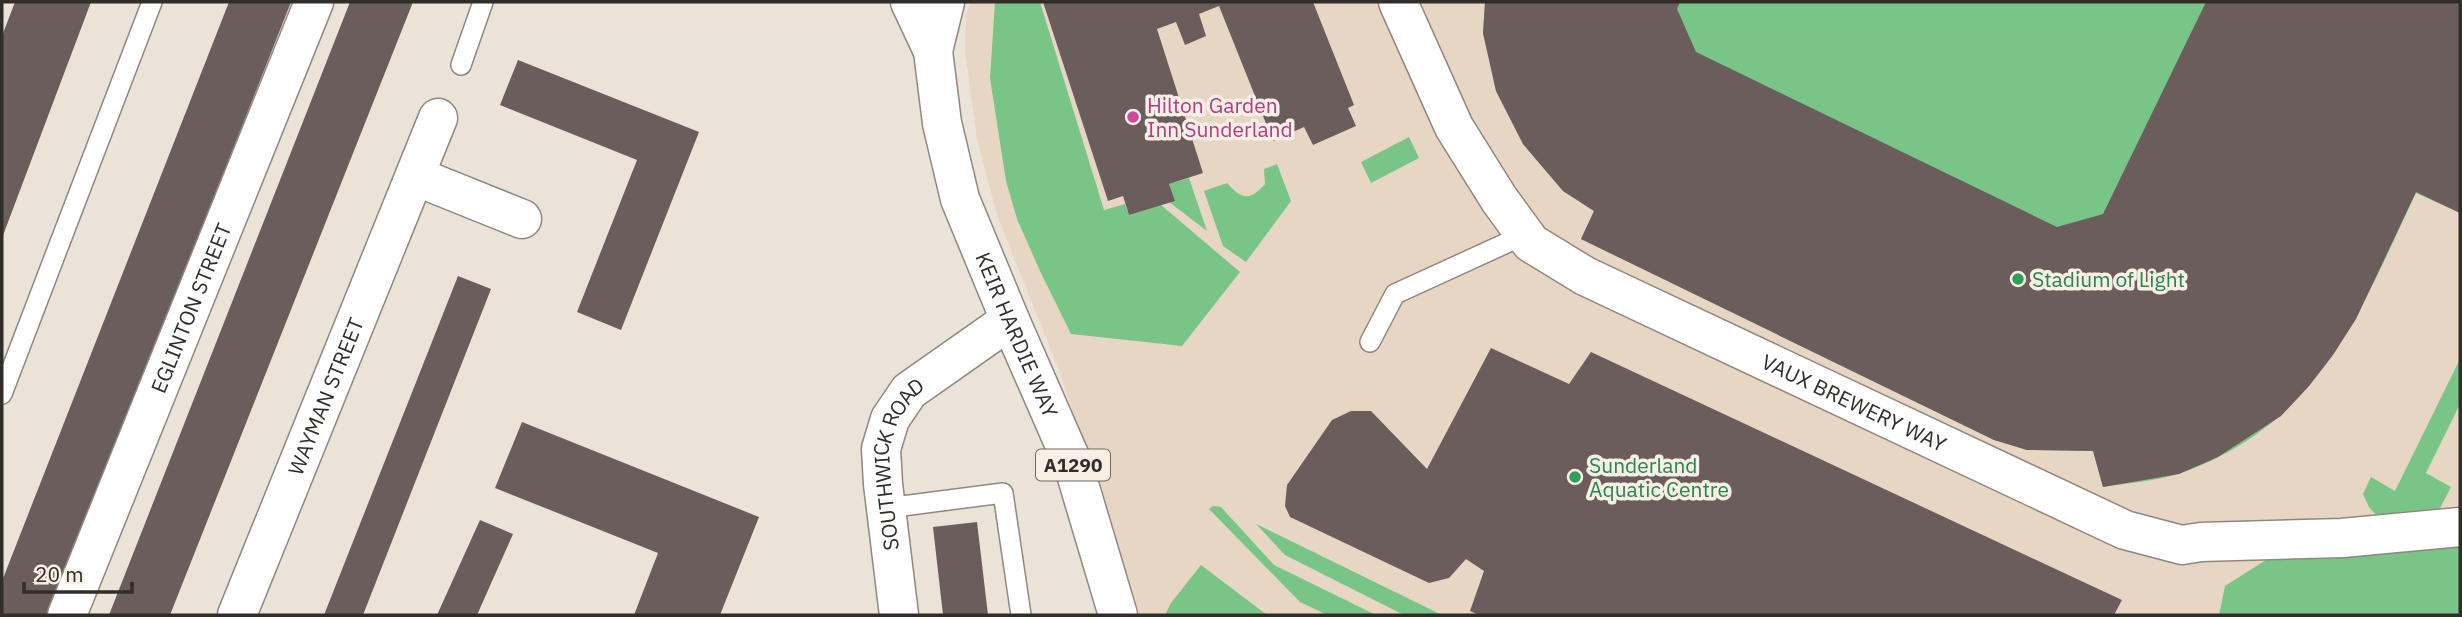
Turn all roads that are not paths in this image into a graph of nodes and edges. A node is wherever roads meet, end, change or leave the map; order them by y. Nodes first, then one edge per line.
1 (152, 2) edge
2 (314, 2) edge
3 (483, 2) edge
4 (910, 2) edge
5 (945, 2) edge
6 (1398, 2) edge
7 (933, 51) junction
8 (461, 65) dead end
9 (438, 118) dead end
10 (415, 176) junction
11 (522, 219) dead end
12 (1524, 234) junction
13 (1010, 320) junction
14 (1370, 342) dead end
15 (2, 394) edge
16 (887, 508) junction
17 (2460, 527) edge
18 (67, 615) edge
19 (237, 615) edge
20 (900, 615) edge
21 (1021, 615) edge
22 (1118, 615) edge

1 - 15 lane
2 - 18 street, EGLINTON STREET
3 - 8 lane
4 - 7 street, A1290
5 - 7 street, A1290
6 - 12 street, VAUX BREWERY WAY
7 - 13 street, KEIR HARDIE WAY / A1290
9 - 10 street, WAYMAN STREET
10 - 11 street
10 - 19 street, WAYMAN STREET
12 - 14 lane
12 - 17 street, VAUX BREWERY WAY
13 - 16 street, SOUTHWICK ROAD
13 - 22 street, KEIR HARDIE WAY / A1290
16 - 20 street, SOUTHWICK ROAD
16 - 21 lane

